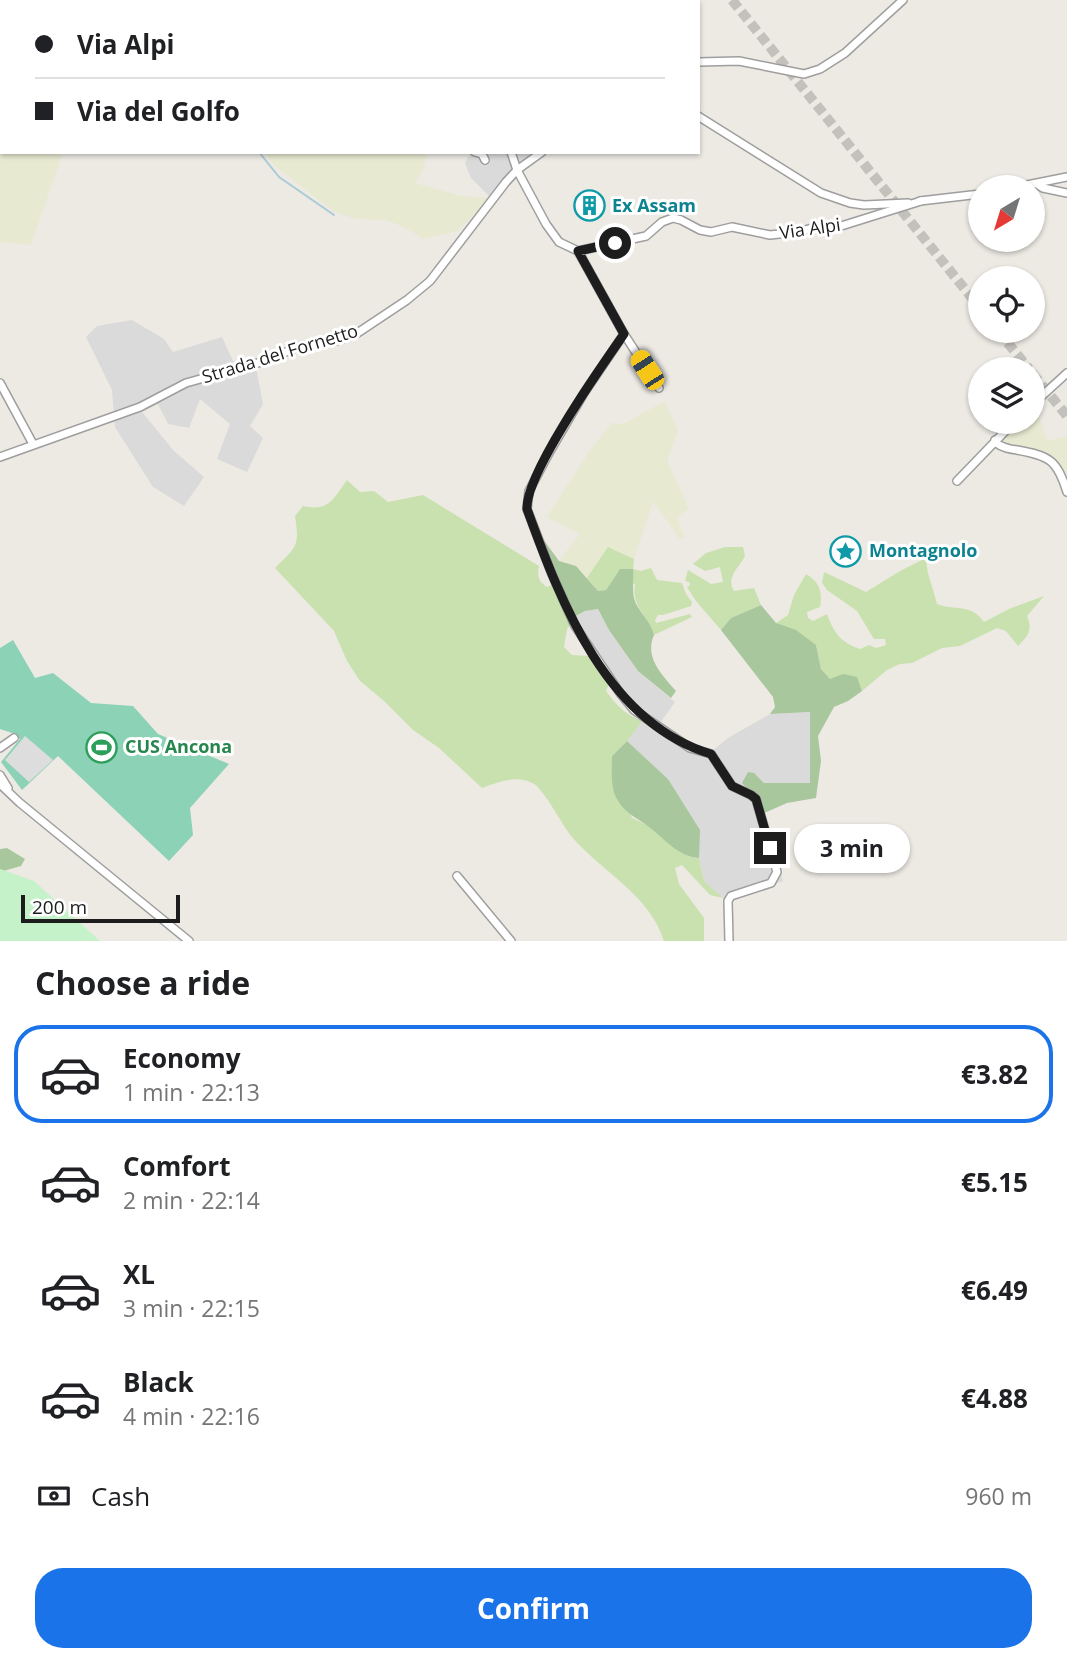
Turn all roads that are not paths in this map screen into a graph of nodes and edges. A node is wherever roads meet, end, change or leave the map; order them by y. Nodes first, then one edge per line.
1 (903, 0) edge
2 (700, 62) edge
3 (700, 117) edge
4 (482, 154) edge
5 (512, 154) edge
6 (539, 154) edge
7 (485, 160) dead end
8 (517, 170) junction
9 (1067, 177) edge
10 (1045, 182) edge
11 (1045, 188) edge
12 (1067, 193) edge
13 (968, 195) edge
14 (921, 201) junction
15 (578, 251) junction
16 (624, 334) junction
17 (1067, 373) edge
18 (0, 383) edge
19 (659, 388) dead end
20 (1045, 392) edge
21 (1001, 434) edge
22 (995, 440) junction
23 (33, 443) junction
24 (0, 457) edge
25 (957, 481) dead end
26 (1067, 492) edge
27 (0, 738) edge
28 (0, 748) edge
29 (0, 775) edge
30 (0, 784) edge
31 (12, 795) junction
32 (457, 876) dead end
33 (189, 941) edge
34 (511, 941) edge
35 (729, 941) edge

1 - 2 street
3 - 14 street
4 - 7 street
5 - 8 street
6 - 8 street, Strada del Fornetto
8 - 15 street
8 - 23 street, Strada del Fornetto
9 - 10 street
11 - 12 street
13 - 14 street
14 - 15 street, Via Alpi
15 - 16 street
16 - 19 street
16 - 35 street
17 - 20 street
18 - 23 street
21 - 22 street
22 - 25 street
22 - 26 street
23 - 24 street, Strada del Fornetto
27 - 28 street
29 - 31 street
30 - 31 street
31 - 33 street
32 - 34 street

